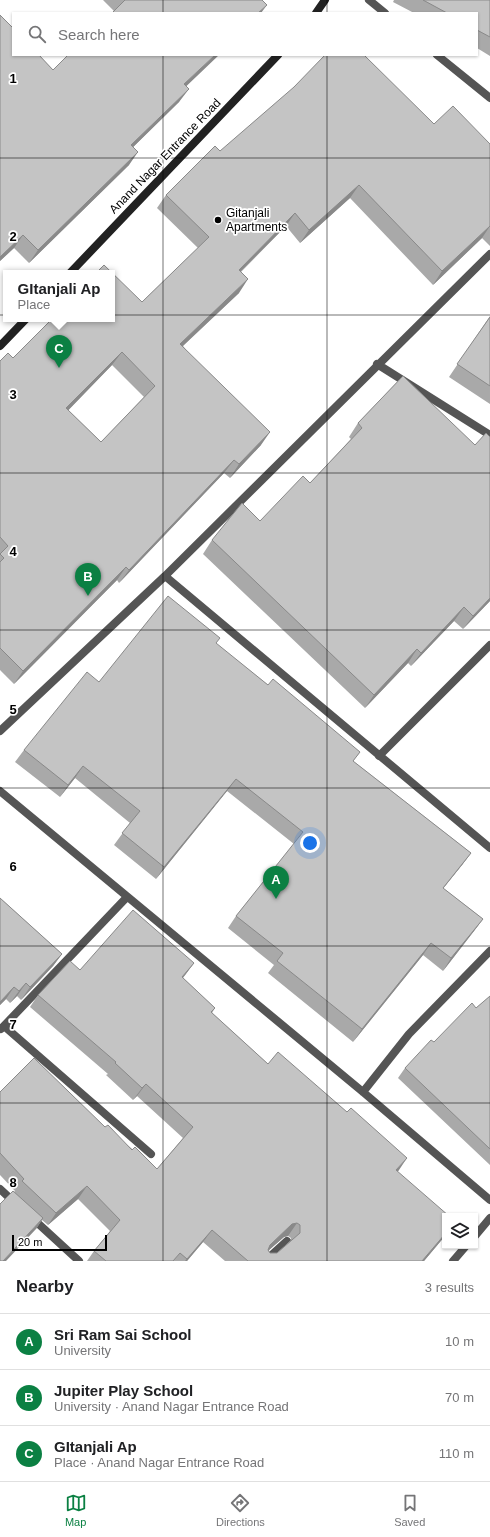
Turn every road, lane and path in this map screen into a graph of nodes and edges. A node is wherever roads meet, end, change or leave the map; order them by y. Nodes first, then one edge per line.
1 (325, 0) edge
2 (369, 0) edge
3 (317, 12) edge
4 (384, 12) edge
5 (277, 56) edge
6 (438, 56) edge
7 (490, 98) edge
8 (490, 254) edge
9 (73, 270) edge
10 (23, 322) edge
11 (0, 346) edge
12 (377, 364) junction
13 (490, 435) edge
14 (165, 576) junction
15 (490, 645) edge
16 (0, 731) edge
17 (379, 756) junction
18 (0, 791) edge
19 (490, 848) edge
20 (127, 897) junction
21 (490, 951) edge
22 (2, 1028) edge
23 (363, 1092) junction
24 (151, 1154) dead end
25 (0, 1189) edge
26 (490, 1200) edge
27 (490, 1218) edge
28 (478, 1232) edge
29 (287, 1241) edge
30 (463, 1249) edge
31 (79, 1261) edge
32 (265, 1261) edge
33 (453, 1261) edge

1 - 3 street
2 - 4 street
5 - 9 street, Anand Nagar Entrance Road
6 - 7 street
8 - 12 street
10 - 11 street
12 - 13 street
12 - 14 street
14 - 16 street
14 - 17 street
15 - 17 street
17 - 19 street
18 - 20 street
20 - 22 street
20 - 23 street
21 - 23 street
22 - 24 street
23 - 26 street
25 - 31 street
27 - 28 street
29 - 32 street
30 - 33 street

